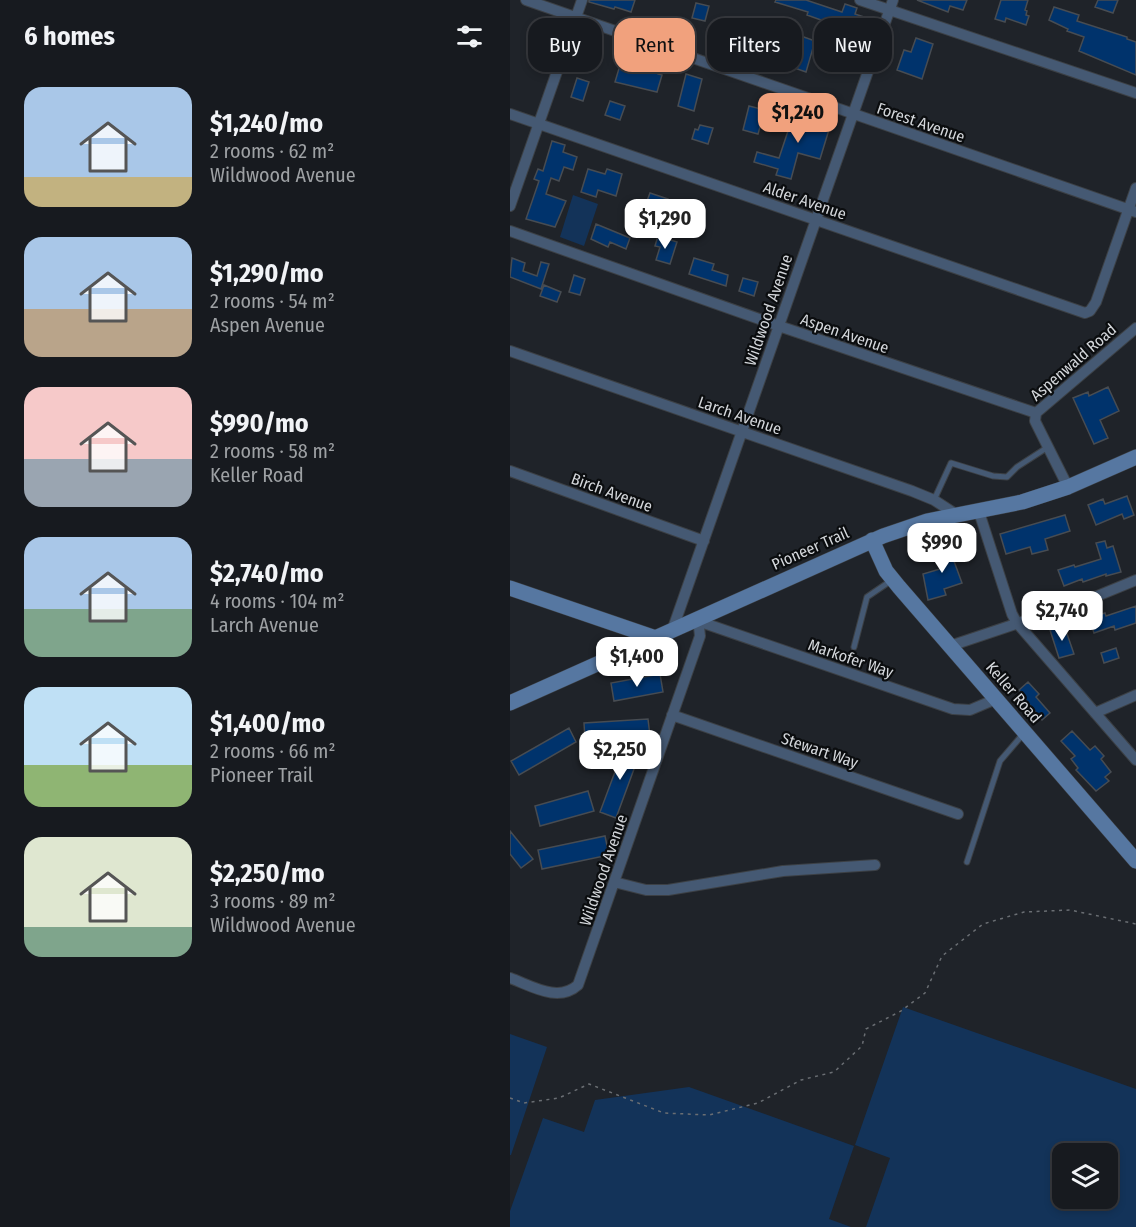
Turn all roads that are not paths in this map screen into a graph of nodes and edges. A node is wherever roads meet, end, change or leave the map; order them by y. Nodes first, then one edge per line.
1 (526, 0) edge
2 (582, 0) edge
3 (860, 0) edge
4 (891, 5) edge
5 (576, 17) junction
6 (1136, 93) edge
7 (510, 114) edge
8 (853, 114) junction
9 (539, 124) junction
10 (1136, 188) edge
11 (510, 206) edge
12 (1132, 211) edge
13 (816, 220) junction
14 (510, 231) edge
15 (779, 326) junction
16 (1136, 328) edge
17 (510, 351) edge
18 (1036, 413) junction
19 (742, 432) junction
20 (1048, 447) junction
21 (1136, 457) edge
22 (510, 471) edge
23 (1068, 487) junction
24 (934, 500) junction
25 (978, 512) junction
26 (957, 515) junction
27 (872, 540) junction
28 (704, 541) junction
29 (893, 579) junction
30 (1136, 580) edge
31 (510, 588) edge
32 (695, 620) junction
33 (1017, 623) junction
34 (672, 631) junction
35 (656, 638) junction
36 (950, 646) junction
37 (854, 647) dead end
38 (1136, 695) edge
39 (996, 699) junction
40 (510, 703) edge
41 (1095, 713) junction
42 (672, 715) junction
43 (1025, 732) junction
44 (1136, 760) edge
45 (958, 814) dead end
46 (1136, 861) edge
47 (967, 862) dead end
48 (875, 865) dead end
49 (614, 882) junction
50 (510, 978) edge

1 - 5 street, Forest Avenue
2 - 5 street
3 - 4 street
4 - 6 street
4 - 8 street, Wildwood Avenue
5 - 8 street, Forest Avenue
5 - 9 street
7 - 9 street, Alder Avenue
8 - 12 street, Forest Avenue
8 - 13 street, Wildwood Avenue
9 - 11 street
9 - 13 street, Alder Avenue
10 - 12 street
12 - 13 street, Alder Avenue
13 - 15 street, Wildwood Avenue
14 - 15 street, Aspen Avenue
15 - 18 street, Aspen Avenue
15 - 19 street, Wildwood Avenue
16 - 18 street, Aspenwald Road
17 - 19 street, Larch Avenue
18 - 20 street, Aspenwald Road
19 - 24 street, Larch Avenue
19 - 28 street, Wildwood Avenue
20 - 23 street, Aspenwald Road
20 - 24 lane
21 - 23 main road, Pioneer Trail
22 - 28 street, Birch Avenue
23 - 25 main road, Pioneer Trail
24 - 26 street, Larch Avenue
25 - 26 main road, Pioneer Trail
25 - 33 street
26 - 27 main road, Pioneer Trail
27 - 29 main road, Keller Road
27 - 32 main road, Pioneer Trail
28 - 34 street, Wildwood Avenue
29 - 36 main road, Keller Road
29 - 37 lane
30 - 33 street
31 - 35 main road
32 - 34 main road, Pioneer Trail
32 - 39 street, Markofer Way
32 - 42 street, Wildwood Avenue
33 - 36 street
33 - 41 street
34 - 35 main road, Pioneer Trail
35 - 40 main road, Pioneer Trail
36 - 39 main road, Keller Road
38 - 41 street
39 - 43 main road, Keller Road
41 - 44 street
42 - 45 street, Stewart Way
42 - 49 street, Wildwood Avenue
43 - 46 main road, Keller Road
43 - 47 lane
48 - 49 street
49 - 50 street, Wildwood Avenue

